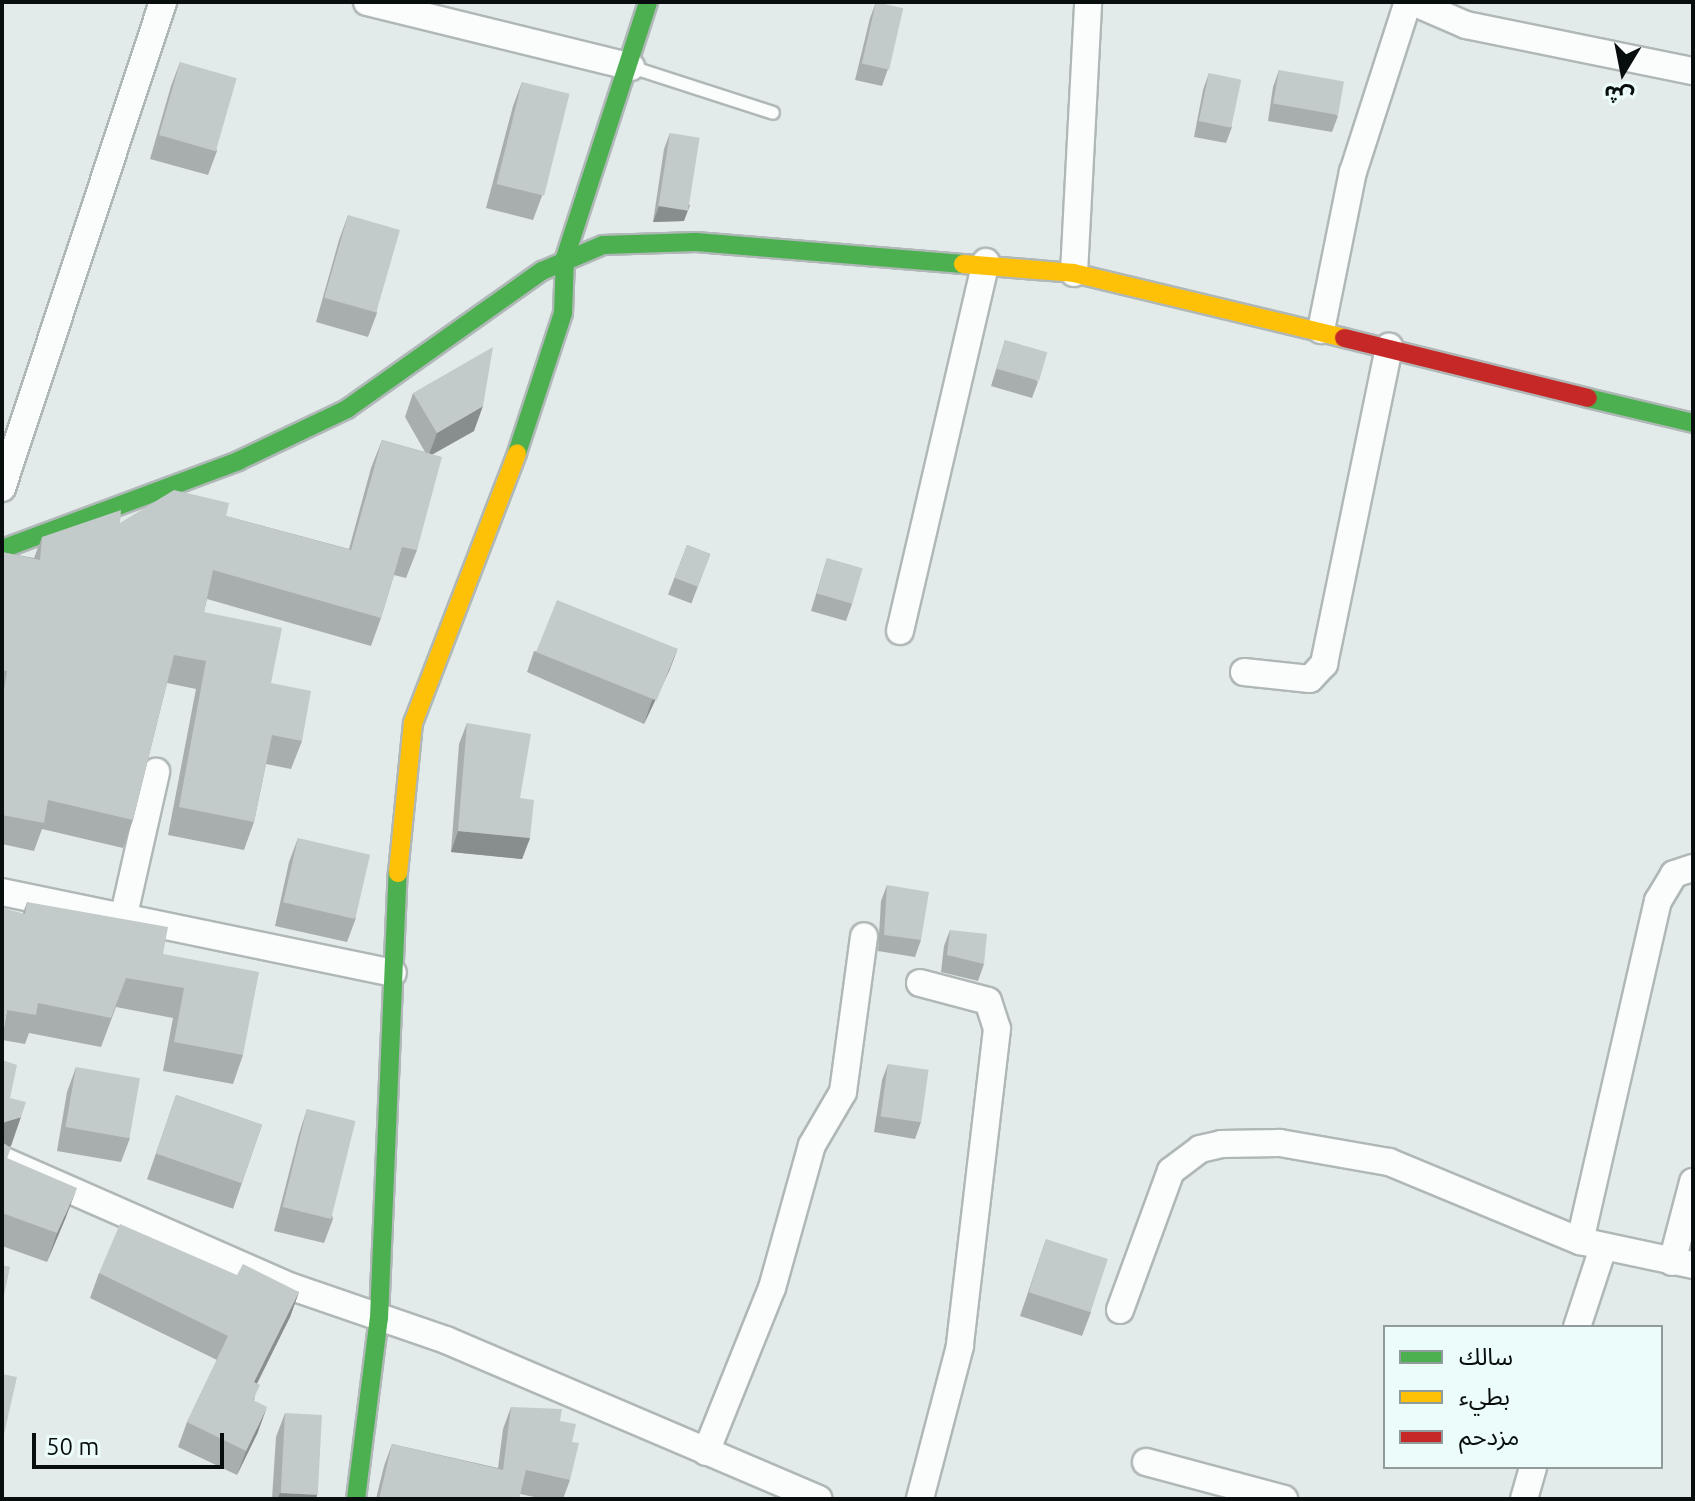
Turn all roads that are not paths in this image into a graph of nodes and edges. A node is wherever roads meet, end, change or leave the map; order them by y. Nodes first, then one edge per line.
1 (163, 2) edge
2 (367, 2) edge
3 (648, 2) edge
4 (1088, 2) edge
5 (1410, 2) edge
6 (395, 4) edge
7 (631, 67) junction
8 (1693, 71) edge
9 (773, 113) dead end
10 (565, 258) junction
11 (986, 262) junction
12 (1074, 273) junction
13 (1321, 330) junction
14 (1389, 347) junction
15 (1693, 423) edge
16 (2, 488) edge
17 (2, 549) edge
18 (900, 631) dead end
19 (1244, 672) dead end
20 (156, 772) dead end
21 (1693, 868) edge
22 (2, 892) edge
23 (123, 919) junction
24 (864, 936) dead end
25 (393, 973) junction
26 (920, 983) dead end
27 (2, 1160) edge
28 (1693, 1182) edge
29 (1592, 1244) junction
30 (1682, 1263) edge
31 (1120, 1310) dead end
32 (379, 1318) junction
33 (1577, 1325) edge
34 (706, 1452) junction
35 (1146, 1462) dead end
36 (1532, 1469) edge
37 (356, 1499) edge
38 (818, 1499) edge
39 (920, 1499) edge
40 (1284, 1499) edge
41 (1524, 1499) edge

1 - 16 street
2 - 6 street
3 - 7 street
4 - 12 street
5 - 8 street
5 - 13 street
6 - 7 street
7 - 9 lane
7 - 10 street
10 - 11 street
10 - 17 street
10 - 25 street
11 - 12 street
11 - 18 street
12 - 13 street
13 - 14 street
14 - 15 street
14 - 19 street
20 - 23 street
21 - 29 street
22 - 23 street
23 - 25 street
24 - 34 street
25 - 32 street
26 - 39 street
27 - 32 street
28 - 30 street
29 - 30 street
29 - 31 street
29 - 33 street
32 - 34 street
32 - 37 street
34 - 38 street
35 - 40 street
36 - 41 street

